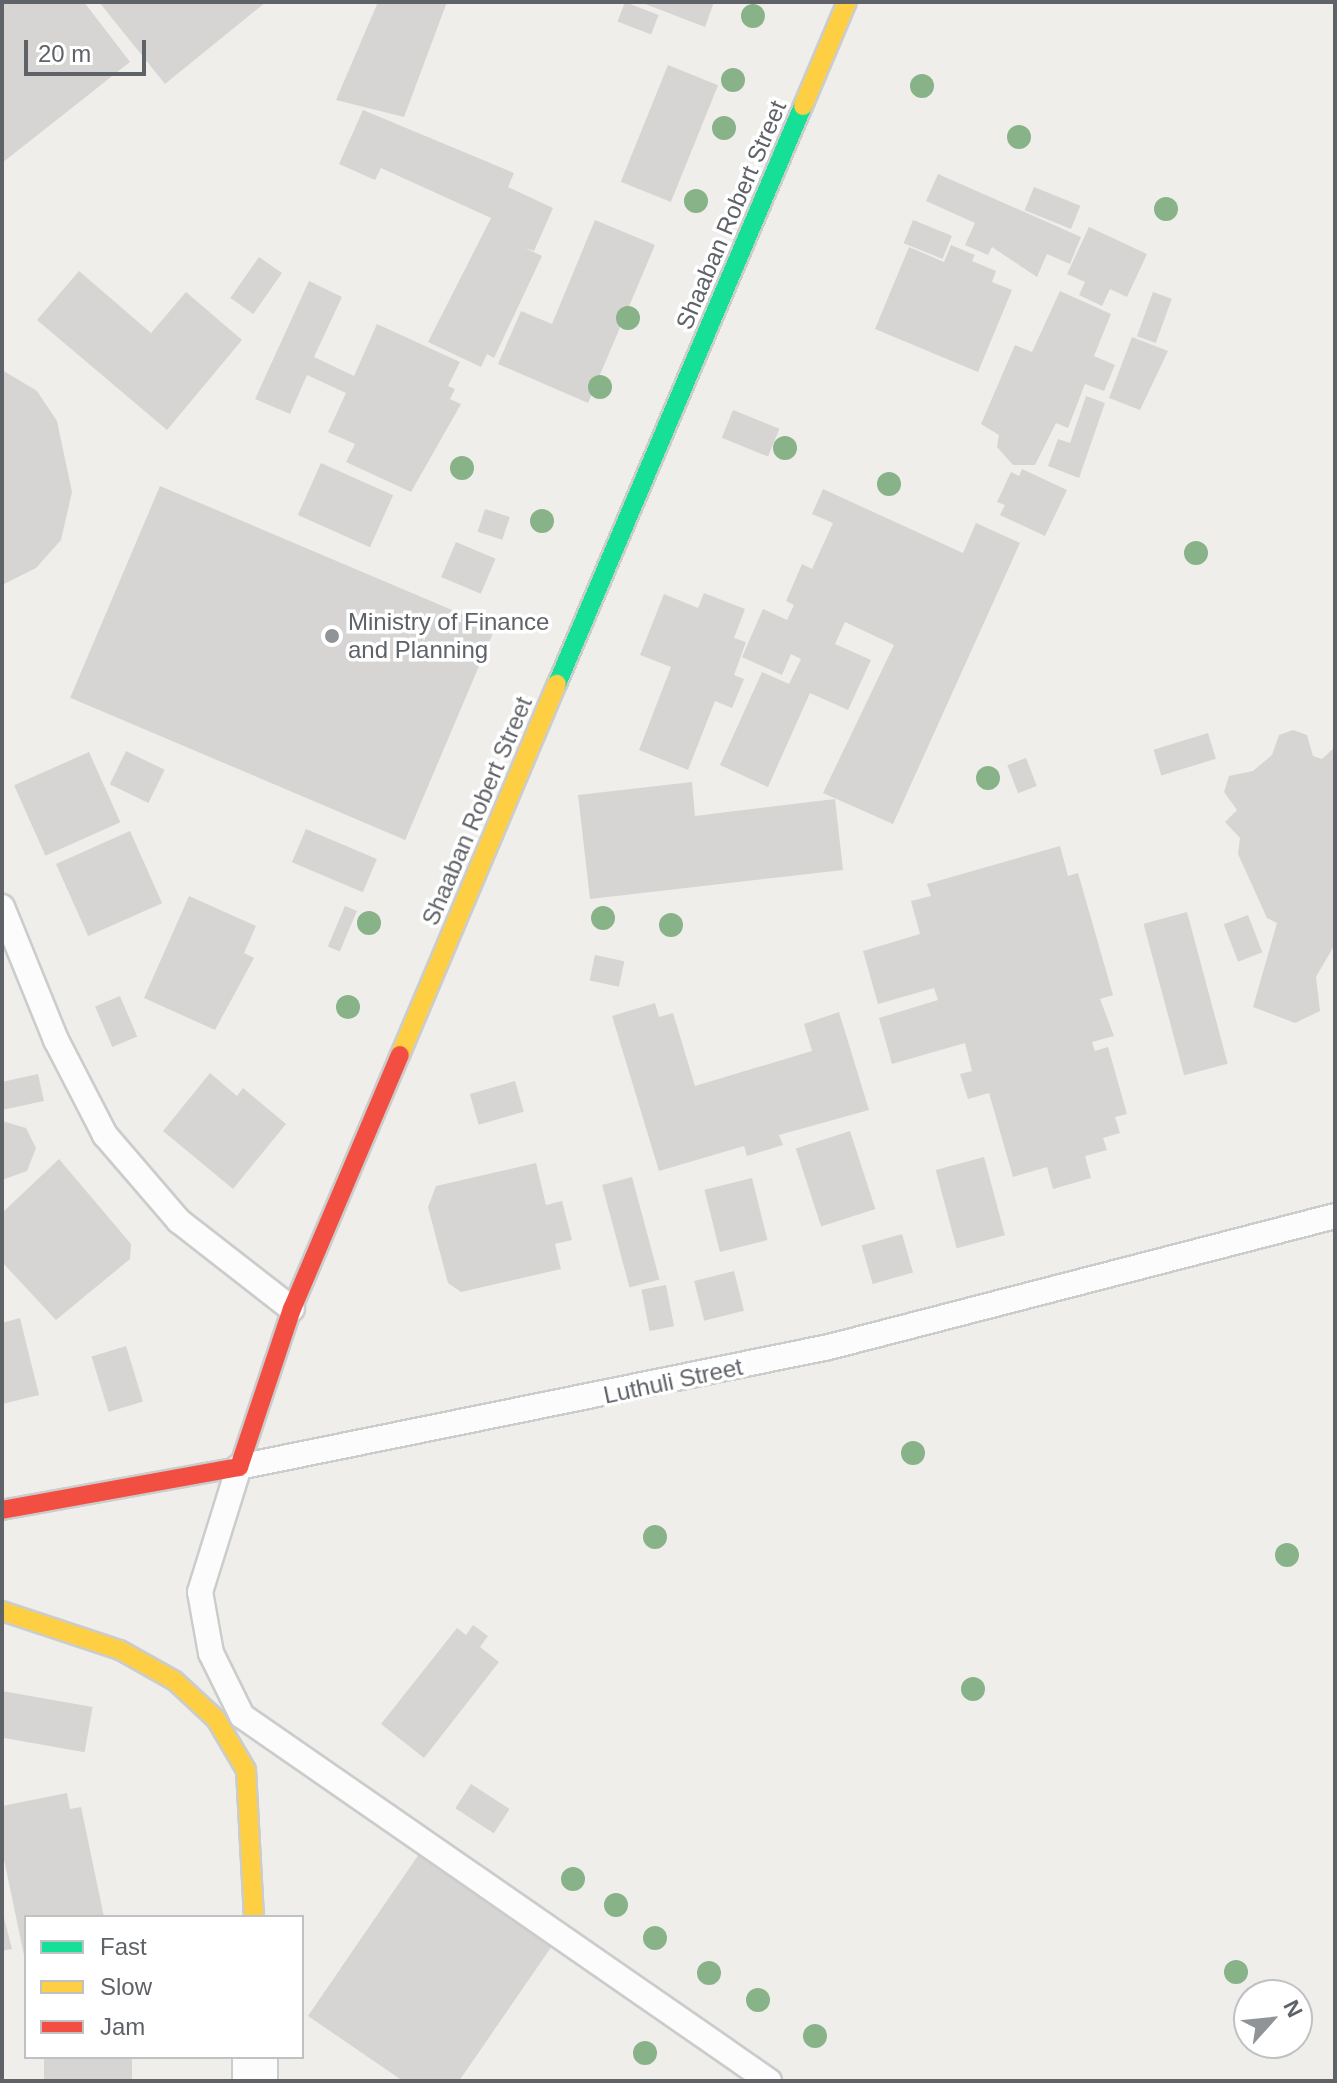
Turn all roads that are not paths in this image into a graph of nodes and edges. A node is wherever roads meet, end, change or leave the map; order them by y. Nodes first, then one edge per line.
1 (847, 2) edge
2 (2, 907) edge
3 (1335, 1216) edge
4 (292, 1309) junction
5 (239, 1467) junction
6 (2, 1510) edge
7 (2, 1611) edge
8 (242, 1716) junction
9 (216, 1719) junction
10 (286, 1749) junction
11 (246, 1770) junction
12 (254, 1915) edge
13 (255, 2059) edge
14 (255, 2081) edge
15 (769, 2081) edge

1 - 4 street, Shaaban Robert Street
2 - 4 lane
3 - 5 lane, Luthuli Street
4 - 5 street, Shaaban Robert Street
5 - 6 street, Luthuli Street
5 - 8 lane
7 - 9 street
8 - 9 lane
8 - 10 lane
9 - 11 street
10 - 11 lane
10 - 15 lane
11 - 12 street
13 - 14 street

